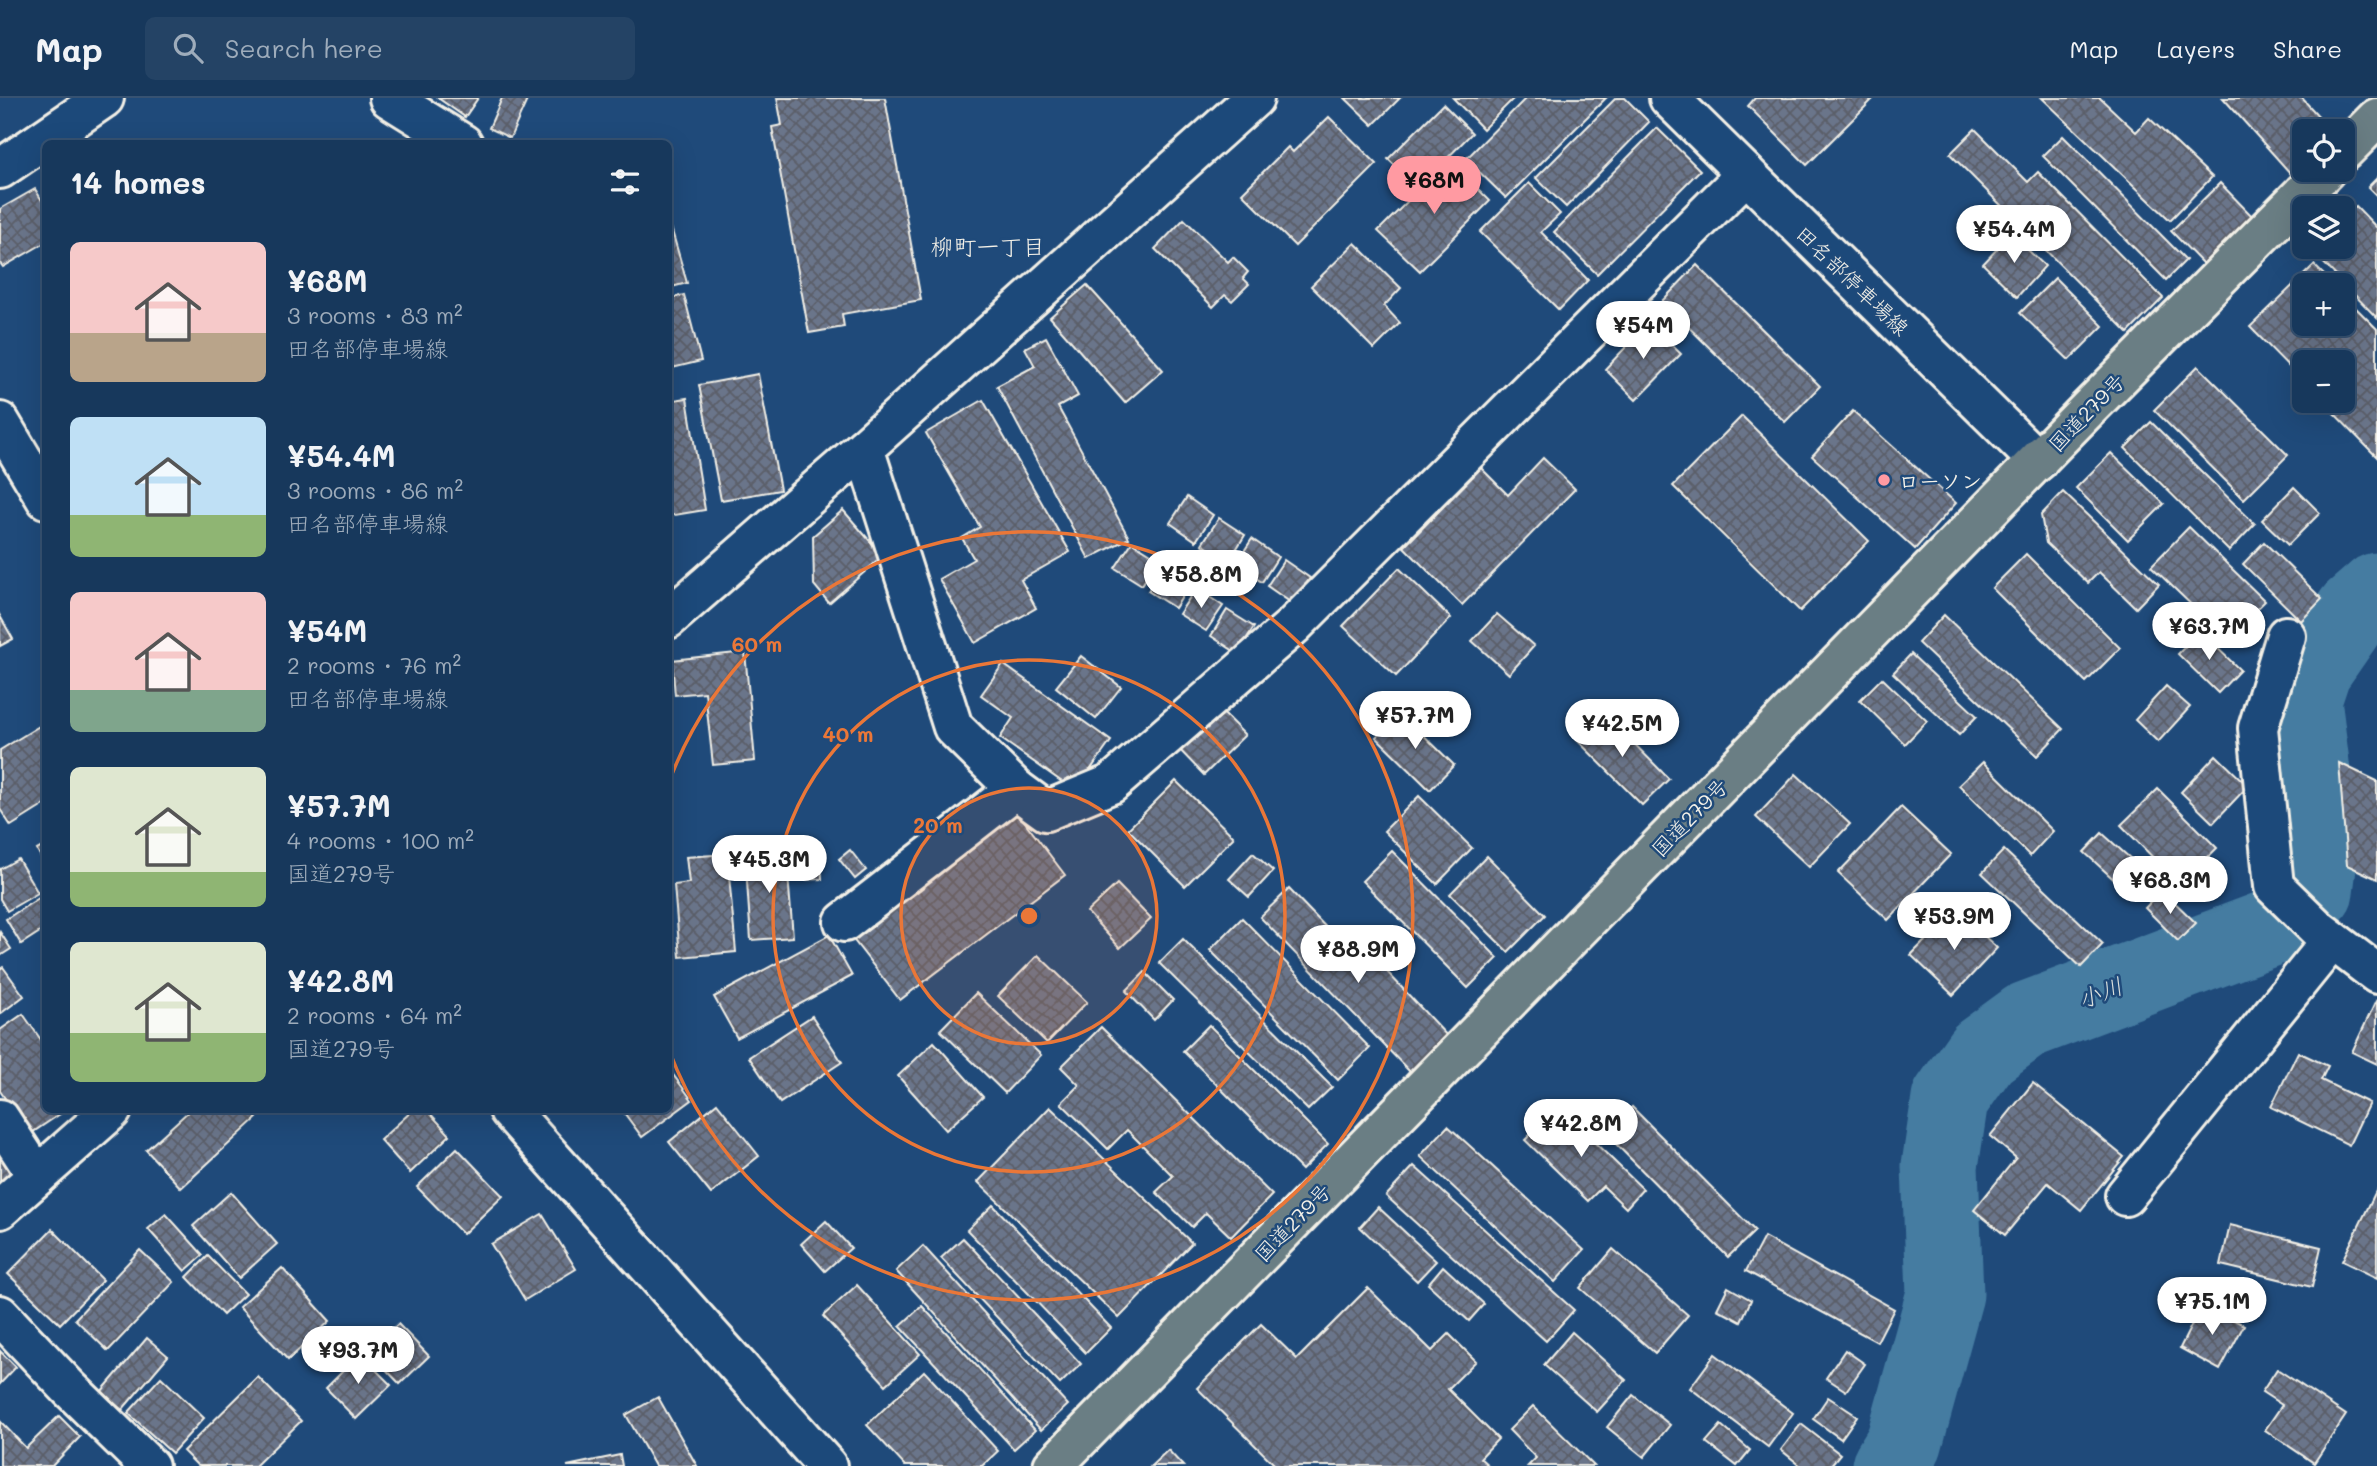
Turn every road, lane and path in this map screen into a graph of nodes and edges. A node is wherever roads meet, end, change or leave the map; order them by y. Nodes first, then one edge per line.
1 (104, 98) edge
2 (389, 98) edge
3 (1254, 98) edge
4 (1669, 98) edge
5 (2377, 118) edge
6 (42, 140) edge
7 (42, 140) edge
8 (457, 140) edge
9 (2355, 140) edge
10 (0, 169) edge
11 (1746, 174) junction
12 (2314, 182) edge
13 (0, 422) edge
14 (864, 448) junction
15 (2038, 461) junction
16 (42, 492) edge
17 (672, 616) edge
18 (2286, 636) dead end
19 (1016, 789) junction
20 (844, 922) dead end
21 (2325, 934) junction
22 (2373, 972) edge
23 (109, 1113) edge
24 (512, 1113) edge
25 (0, 1119) edge
26 (37, 1176) junction
27 (2125, 1196) dead end
28 (0, 1209) edge
29 (0, 1315) edge
30 (149, 1466) edge
31 (827, 1466) edge
32 (1053, 1466) edge

1 - 7 street
2 - 8 street
3 - 14 street
4 - 11 street, 田名部停車場線
5 - 9 highway
6 - 10 street
11 - 15 street, 田名部停車場線
11 - 19 street
12 - 15 highway, 国道279号
13 - 16 street
14 - 17 street
14 - 19 street
15 - 32 highway, 国道279号
18 - 21 street
19 - 20 street
21 - 22 street
21 - 27 street
23 - 26 street
24 - 31 street
25 - 26 street
26 - 28 street
29 - 30 street

